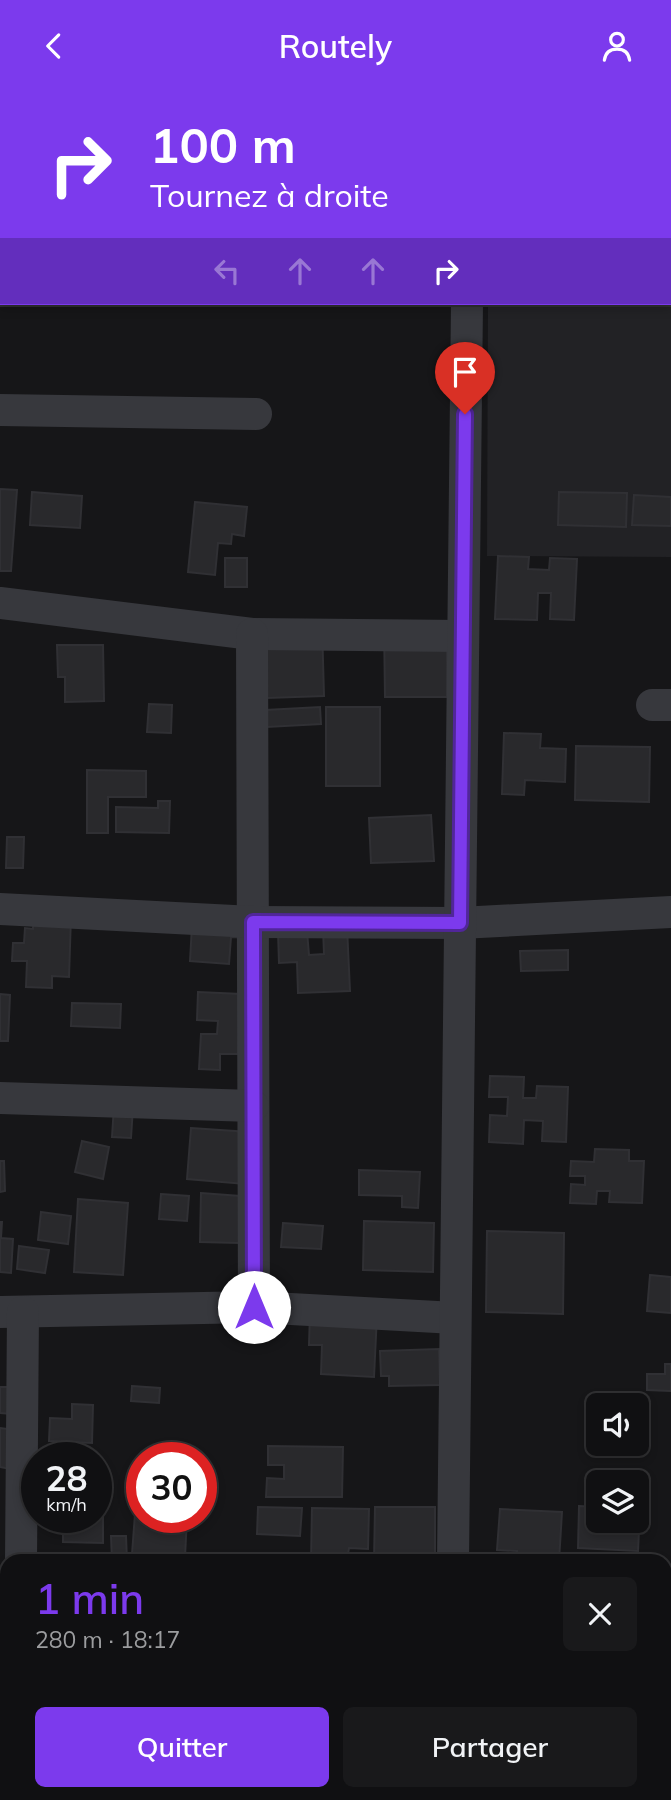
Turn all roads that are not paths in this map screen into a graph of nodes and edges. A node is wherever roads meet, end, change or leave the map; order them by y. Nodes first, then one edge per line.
1 (467, 305) edge
2 (0, 410) edge
3 (256, 414) dead end
4 (0, 603) edge
5 (251, 634) junction
6 (462, 636) junction
7 (0, 909) edge
8 (671, 912) edge
9 (253, 922) junction
10 (460, 923) junction
11 (0, 1098) edge
12 (253, 1106) junction
13 (254, 1307) junction
14 (12, 1312) edge
15 (455, 1318) junction
16 (11, 1505) edge
17 (19, 1554) edge
18 (453, 1554) edge

1 - 6 street
2 - 3 street
4 - 5 street
5 - 6 street
5 - 9 street
6 - 10 street
7 - 9 street
8 - 10 street
9 - 10 street
9 - 12 street
10 - 15 street
11 - 12 street
12 - 13 street
13 - 14 street
13 - 15 street
14 - 16 street
15 - 18 street
16 - 17 street

